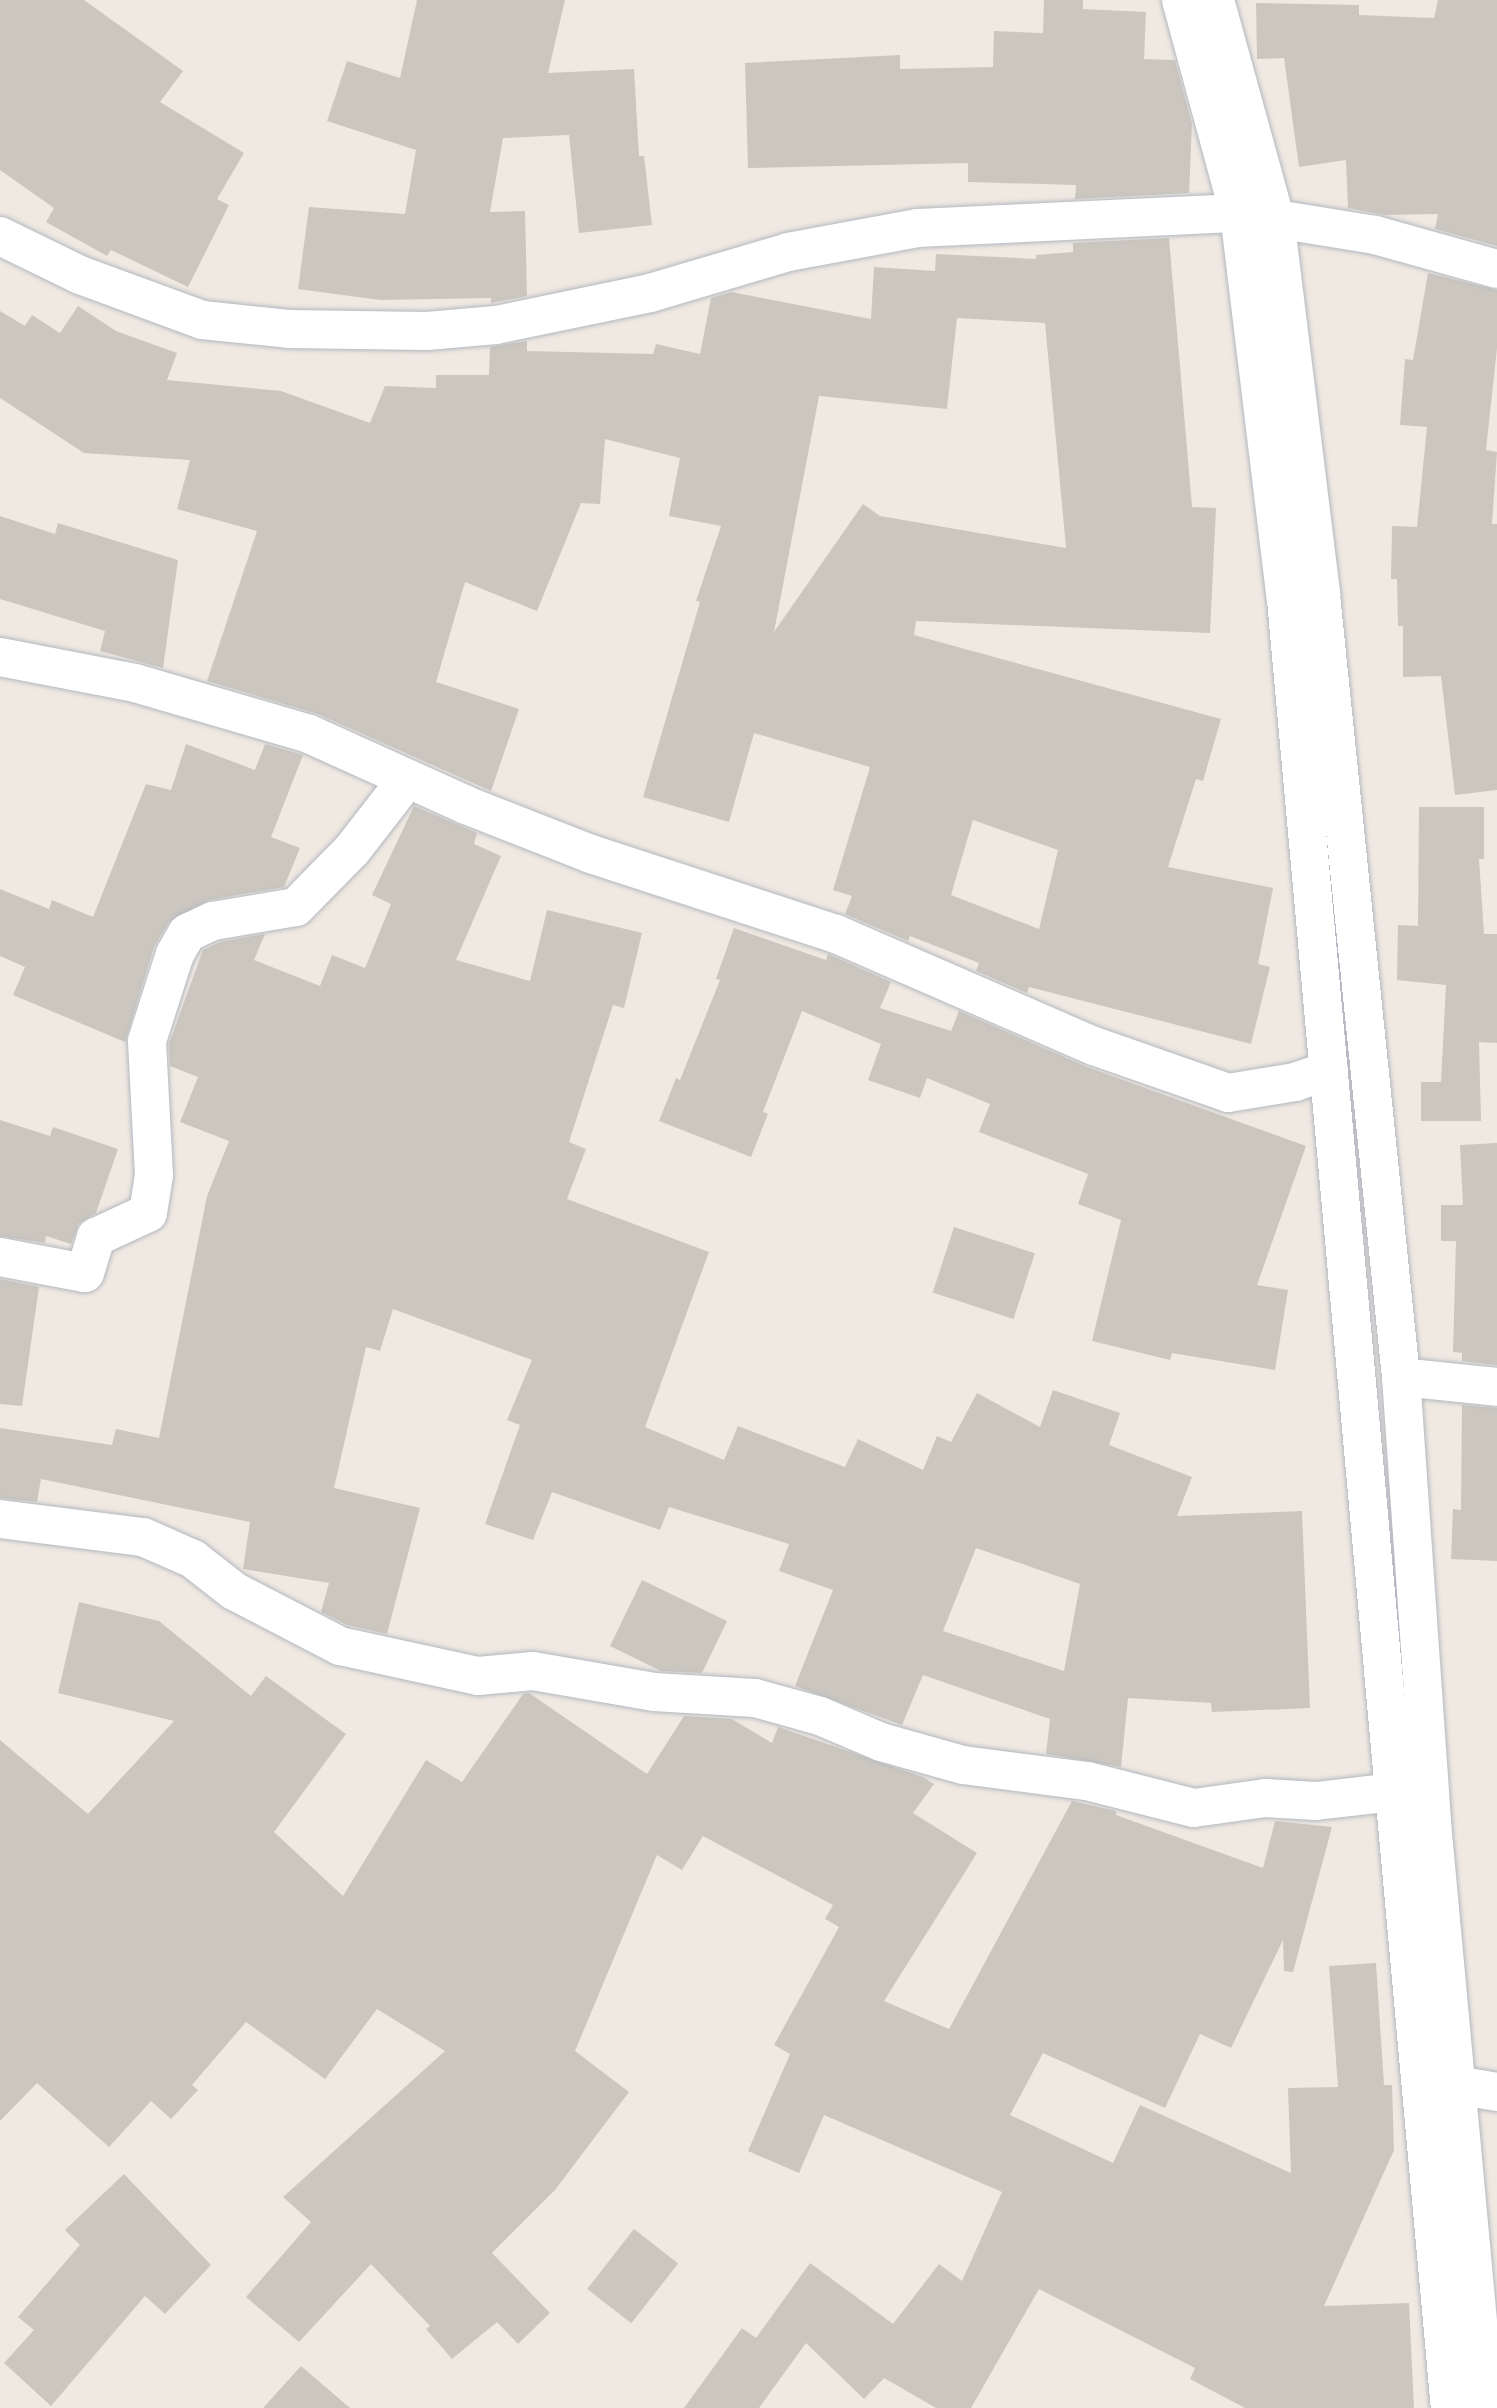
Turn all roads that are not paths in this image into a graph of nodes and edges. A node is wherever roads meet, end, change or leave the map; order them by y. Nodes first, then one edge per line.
1 (1181, 0) edge
2 (1215, 0) edge
3 (1257, 215) junction
4 (0, 236) edge
5 (1497, 269) edge
6 (0, 657) edge
7 (407, 779) junction
8 (1329, 1070) junction
9 (0, 1257) edge
10 (1401, 1377) junction
11 (1497, 1387) edge
12 (0, 1519) edge
13 (1394, 1792) junction
14 (1456, 2085) junction
15 (1497, 2092) edge
16 (1450, 2408) edge
17 (1486, 2408) edge

1 - 3 street
2 - 3 street
3 - 4 street
3 - 5 street
3 - 8 street
3 - 10 street
6 - 7 street
7 - 8 street
7 - 9 street
8 - 13 street
10 - 11 street
10 - 14 street
12 - 13 street
13 - 16 street
14 - 15 street
14 - 17 street

